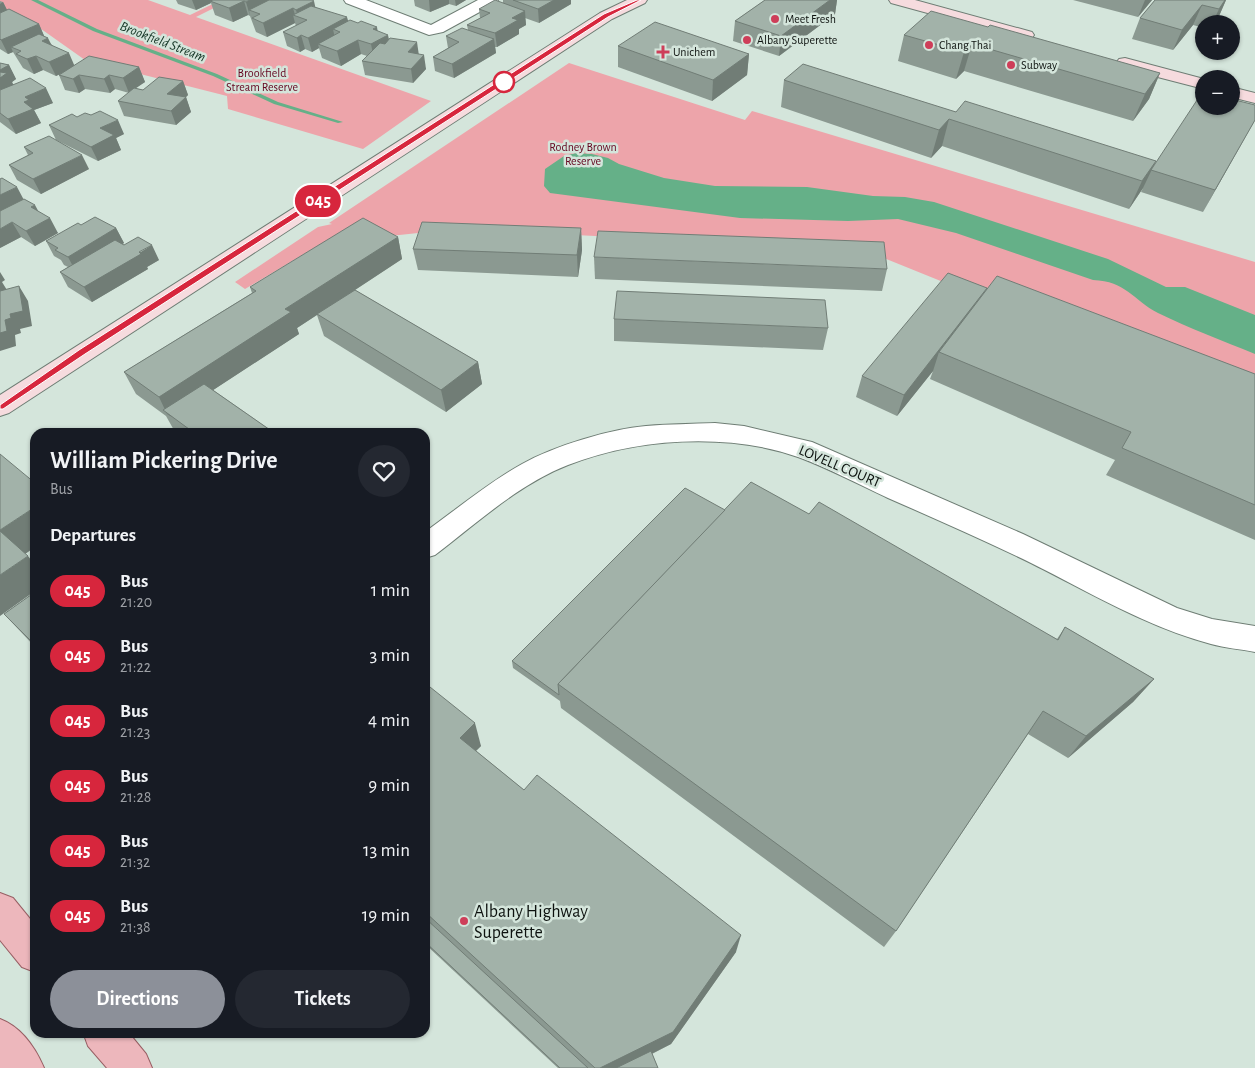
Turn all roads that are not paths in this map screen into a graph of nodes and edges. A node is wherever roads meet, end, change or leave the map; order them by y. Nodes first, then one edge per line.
1 (352, 0) edge
2 (490, 0) edge
3 (639, 0) edge
4 (897, 0) edge
5 (622, 5) edge
6 (1045, 41) edge
7 (1110, 59) edge
8 (1195, 82) edge
9 (1240, 94) edge
10 (1255, 98) edge
11 (0, 407) edge
12 (430, 543) edge
13 (1255, 639) edge
14 (0, 911) edge
15 (30, 948) edge
16 (0, 1038) edge
17 (107, 1038) edge
18 (24, 1068) edge
19 (132, 1068) edge

1 - 2 street
3 - 5 main road
4 - 6 main road
5 - 11 main road
7 - 8 main road
9 - 10 main road
12 - 13 street, LOVELL COURT
14 - 15 main road
16 - 18 main road
17 - 19 main road

